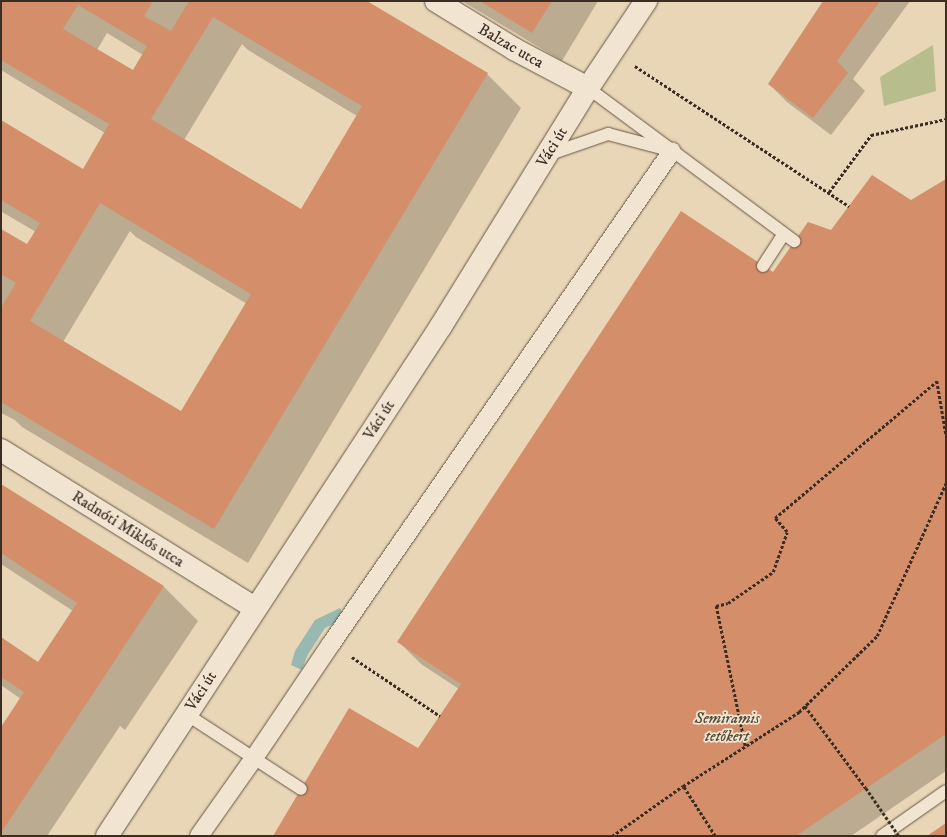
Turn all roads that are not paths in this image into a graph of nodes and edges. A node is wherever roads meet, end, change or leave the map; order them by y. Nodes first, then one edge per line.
1 (436, 1) edge
2 (646, 1) edge
3 (588, 88) junction
4 (672, 150) junction
5 (547, 155) junction
6 (763, 266) dead end
7 (1, 450) edge
8 (255, 608) junction
9 (186, 714) junction
10 (254, 758) junction
11 (301, 788) dead end
12 (946, 791) edge
13 (106, 836) edge
14 (199, 836) edge
15 (882, 836) edge

1 - 3 main road, Balzac utca
2 - 3 main road, Váci út
3 - 4 lane
3 - 5 main road, Váci út
4 - 5 lane
4 - 6 lane
4 - 10 street
5 - 8 main road, Váci út
7 - 8 main road, Radnóti Miklós utca
8 - 9 main road, Váci út
9 - 10 lane
9 - 13 main road, Váci út
10 - 11 lane
10 - 14 street
12 - 15 lane

